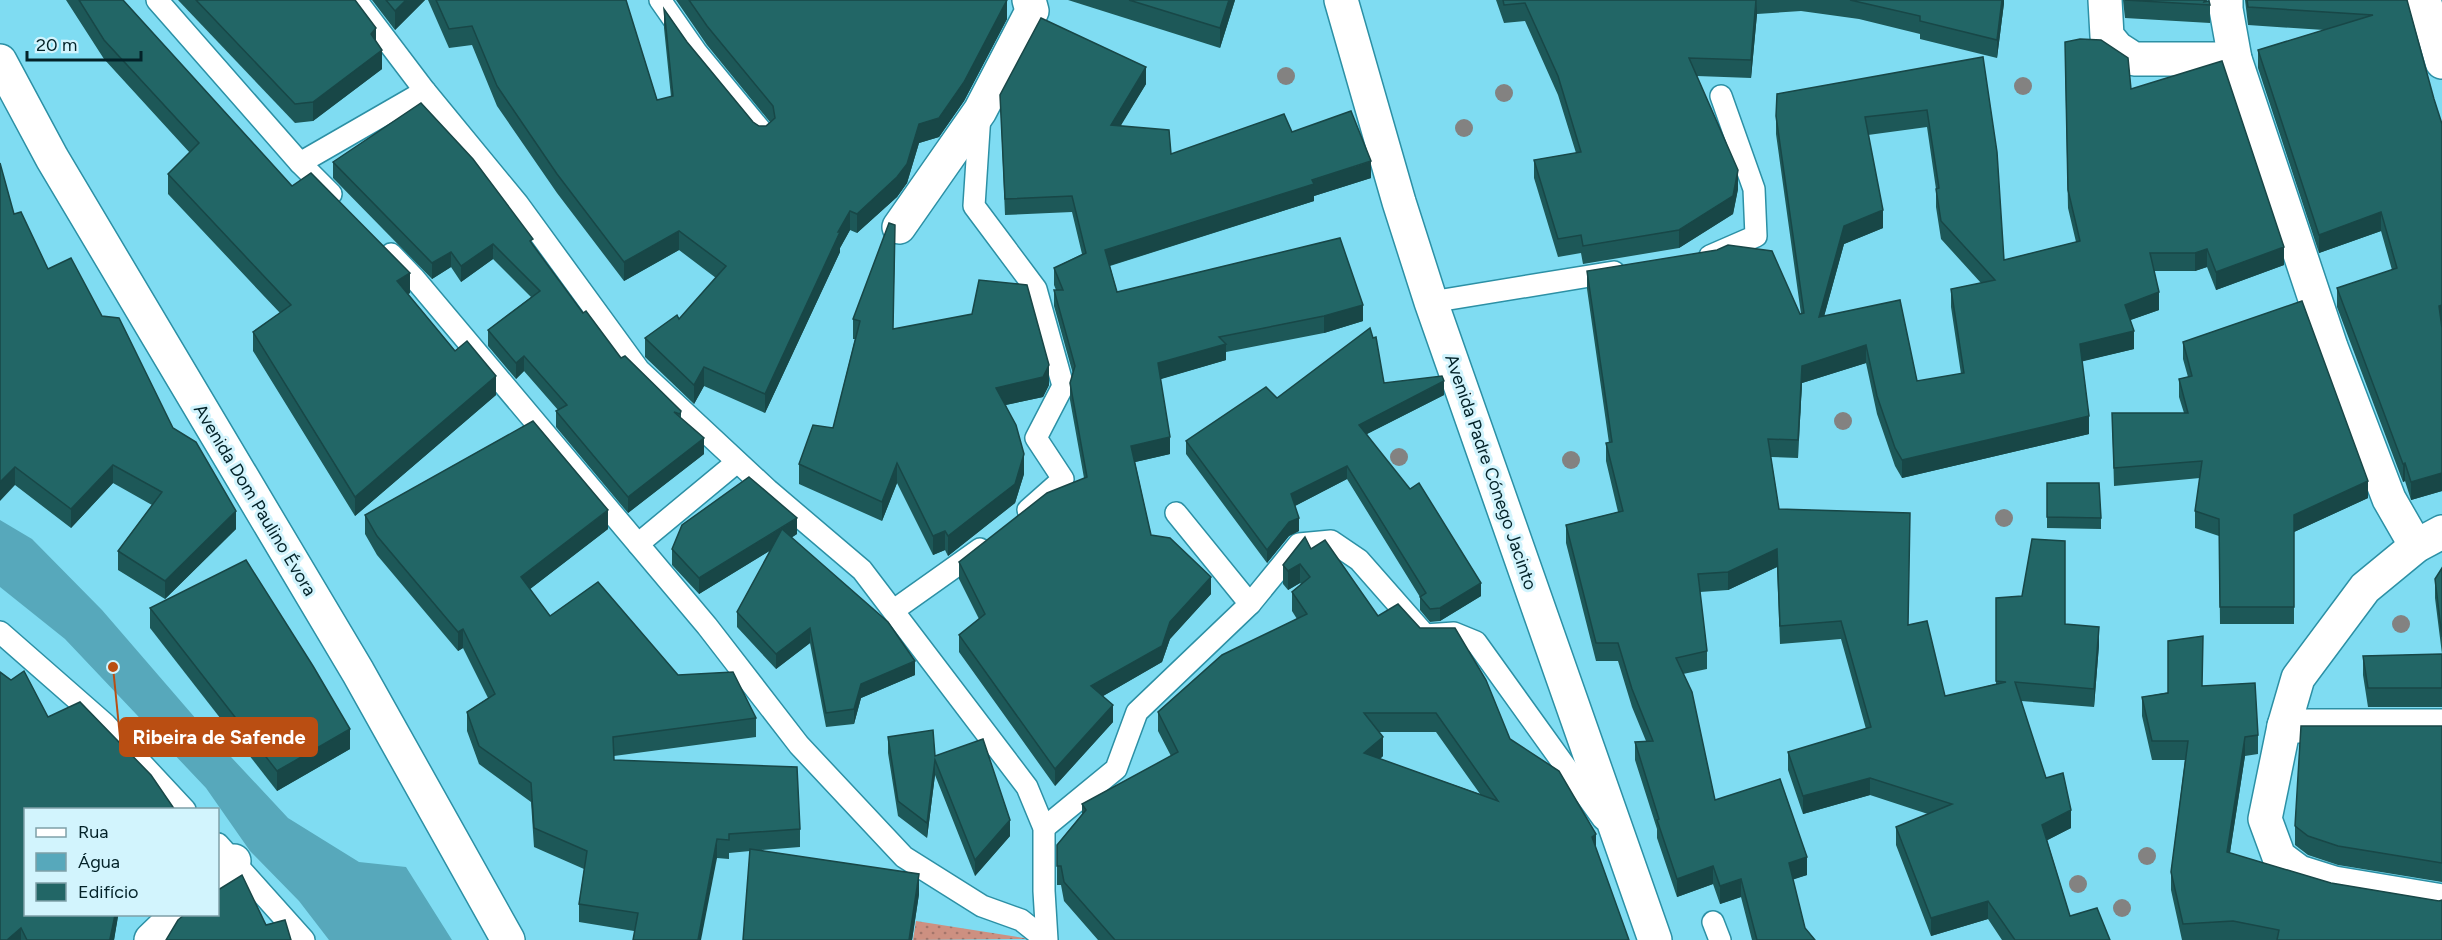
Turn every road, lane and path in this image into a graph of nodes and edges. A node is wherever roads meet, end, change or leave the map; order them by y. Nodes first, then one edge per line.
1 (157, 0) edge
2 (357, 0) edge
3 (660, 0) edge
4 (1029, 0) edge
5 (1341, 0) edge
6 (2105, 0) edge
7 (2226, 0) edge
8 (2424, 0) edge
9 (2235, 59) junction
10 (0, 61) edge
11 (2442, 62) edge
12 (425, 91) junction
13 (1721, 96) dead end
14 (980, 111) junction
15 (763, 133) edge
16 (300, 164) junction
17 (341, 204) edge
18 (899, 227) dead end
19 (374, 237) edge
20 (1692, 259) edge
21 (1633, 268) edge
22 (1431, 302) junction
23 (737, 462) junction
24 (1176, 513) dead end
25 (1011, 524) edge
26 (993, 539) edge
27 (2429, 539) edge
28 (638, 544) junction
29 (1250, 604) junction
30 (894, 610) junction
31 (0, 632) edge
32 (2284, 726) junction
33 (2442, 726) edge
34 (183, 808) edge
35 (1044, 828) junction
36 (1621, 843) junction
37 (223, 860) edge
38 (2442, 901) edge
39 (177, 916) edge
40 (151, 940) edge
41 (304, 940) edge
42 (508, 940) edge
43 (1047, 940) edge
44 (1655, 940) edge

1 - 16 lane
2 - 12 lane
3 - 15 lane
4 - 14 street
5 - 22 street, Avenida Padre Cónego Jacinto
6 - 9 street
7 - 9 street
8 - 11 street
9 - 27 street
10 - 42 street, Avenida Dom Paulino Évora
12 - 16 lane
12 - 23 lane
13 - 20 lane
14 - 18 street
14 - 25 lane
16 - 17 lane
19 - 28 lane
21 - 22 lane
22 - 36 street, Avenida Padre Cónego Jacinto
23 - 28 lane
23 - 30 lane
24 - 29 lane
26 - 30 lane
27 - 32 street
28 - 43 lane
29 - 35 lane
29 - 36 lane
30 - 35 lane
31 - 34 lane
32 - 33 street
32 - 38 street
35 - 43 lane
36 - 44 street, Avenida Padre Cónego Jacinto
37 - 41 lane
39 - 40 street

